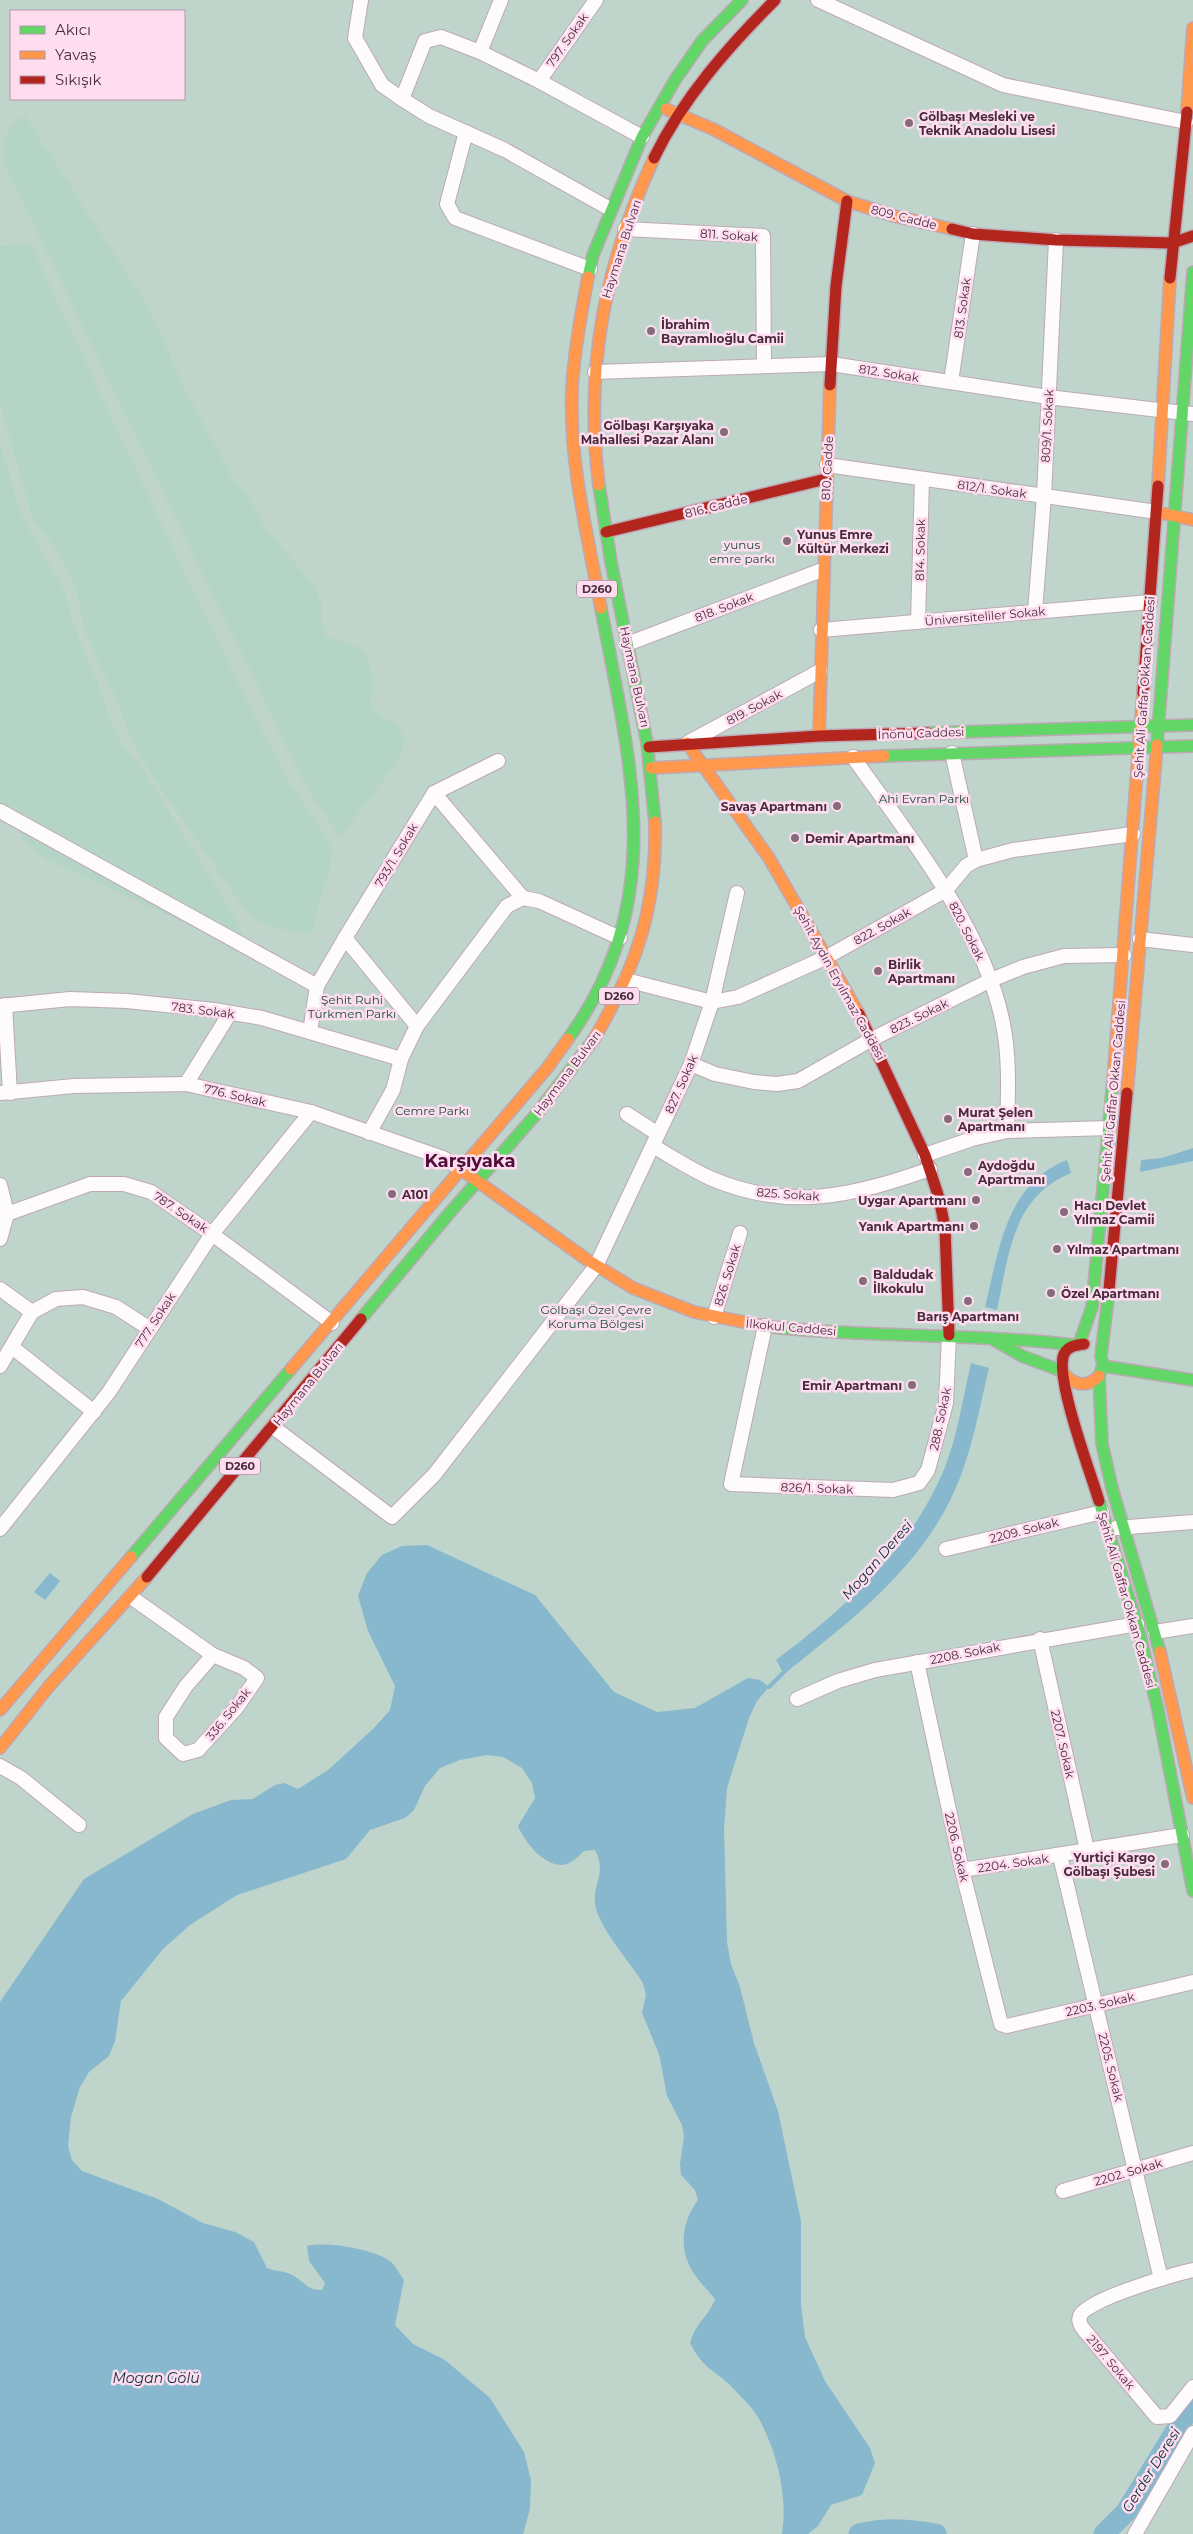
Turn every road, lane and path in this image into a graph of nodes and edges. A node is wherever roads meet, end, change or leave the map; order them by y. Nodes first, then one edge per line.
1 (361, 0) edge
2 (501, 0) edge
3 (596, 0) edge
4 (742, 0) edge
5 (775, 0) edge
6 (818, 0) edge
7 (1193, 28) edge
8 (480, 52) junction
9 (539, 81) junction
10 (402, 98) junction
11 (659, 107) junction
12 (679, 114) junction
13 (1186, 122) junction
14 (466, 132) junction
15 (642, 138) junction
16 (846, 201) junction
17 (610, 209) junction
18 (625, 229) junction
19 (973, 234) junction
20 (1193, 236) edge
21 (1056, 240) junction
22 (1172, 243) junction
23 (590, 269) junction
24 (1193, 272) edge
25 (831, 364) junction
26 (764, 366) junction
27 (595, 372) junction
28 (951, 382) junction
29 (1048, 397) junction
30 (1164, 410) junction
31 (1187, 413) edge
32 (826, 472) junction
33 (922, 479) junction
34 (1044, 496) junction
35 (1157, 512) junction
36 (1174, 518) junction
37 (1193, 520) edge
38 (606, 532) junction
39 (822, 570) junction
40 (1150, 602) junction
41 (1035, 612) junction
42 (918, 622) junction
43 (820, 630) junction
44 (628, 644) junction
45 (820, 671) junction
46 (1193, 725) edge
47 (1140, 726) junction
48 (1159, 726) junction
49 (819, 736) junction
50 (687, 742) junction
51 (1193, 746) edge
52 (648, 747) junction
53 (1157, 747) junction
54 (1139, 748) junction
55 (952, 753) junction
56 (853, 757) junction
57 (498, 761) dead end
58 (701, 765) junction
59 (651, 768) junction
60 (434, 793) junction
61 (0, 811) edge
62 (1133, 834) junction
63 (976, 860) junction
64 (946, 890) junction
65 (737, 893) dead end
66 (523, 898) junction
67 (345, 938) junction
68 (620, 938) junction
69 (1140, 939) junction
70 (1193, 944) edge
71 (1124, 955) junction
72 (827, 956) junction
73 (626, 980) junction
74 (991, 980) junction
75 (317, 986) junction
76 (712, 1002) junction
77 (3, 1005) edge
78 (230, 1012) junction
79 (417, 1026) junction
80 (310, 1032) junction
81 (872, 1039) junction
82 (401, 1059) junction
83 (691, 1064) junction
84 (186, 1084) junction
85 (5, 1093) edge
86 (311, 1112) junction
87 (627, 1114) dead end
88 (1109, 1128) junction
89 (1007, 1131) junction
90 (369, 1133) junction
91 (656, 1140) junction
92 (925, 1155) junction
93 (460, 1168) junction
94 (930, 1169) junction
95 (478, 1183) junction
96 (0, 1185) edge
97 (6, 1214) junction
98 (740, 1233) dead end
99 (212, 1234) junction
100 (0, 1239) edge
101 (596, 1266) junction
102 (0, 1289) edge
103 (32, 1312) junction
104 (714, 1317) junction
105 (332, 1323) junction
106 (765, 1326) junction
107 (150, 1329) junction
108 (950, 1335) junction
109 (990, 1338) junction
110 (1076, 1344) junction
111 (12, 1347) junction
112 (0, 1366) edge
113 (1101, 1366) junction
114 (1062, 1371) junction
115 (1193, 1380) edge
116 (94, 1412) junction
117 (273, 1427) junction
118 (903, 1486) joint
119 (1102, 1512) junction
120 (1193, 1522) edge
121 (1124, 1527) junction
122 (1108, 1528) junction
123 (0, 1529) edge
124 (946, 1549) dead end
125 (131, 1597) junction
126 (1137, 1624) junction
127 (1193, 1626) edge
128 (1155, 1632) junction
129 (1040, 1639) junction
130 (214, 1655) junction
131 (917, 1662) junction
132 (797, 1699) dead end
133 (0, 1710) edge
134 (0, 1748) edge
135 (0, 1766) edge
136 (1192, 1793) edge
137 (79, 1825) dead end
138 (1182, 1836) junction
139 (1087, 1850) junction
140 (1060, 1856) junction
141 (962, 1870) junction
142 (1193, 1891) edge
143 (1193, 1982) edge
144 (1096, 2005) junction
145 (1007, 2026) joint
146 (1193, 2153) edge
147 (1136, 2170) junction
148 (1063, 2192) dead end
149 (1193, 2270) edge
150 (1161, 2279) junction
151 (1193, 2387) edge
152 (1193, 2433) edge
153 (1135, 2534) edge

1 - 10 street
2 - 8 street
3 - 9 street, 797. Sokak
4 - 11 main road, Haymana Bulvarı / D260
5 - 12 main road, Haymana Bulvarı / D260
6 - 13 street
7 - 13 main road, Şehit Ali Gaffar Okkan Caddesi
8 - 9 street
8 - 10 street
9 - 15 street
10 - 14 street
11 - 12 main road, 809. Cadde
11 - 15 main road, Haymana Bulvarı / D260
12 - 16 main road, 809. Cadde
12 - 18 main road, Haymana Bulvarı / D260
13 - 22 main road, Şehit Ali Gaffar Okkan Caddesi
14 - 17 street
14 - 23 street
15 - 17 main road, Haymana Bulvarı / D260
16 - 19 main road, 809. Cadde
16 - 25 main road, 810. Cadde
17 - 23 main road, Haymana Bulvarı / D260
18 - 26 street, 811. Sokak
18 - 27 main road, Haymana Bulvarı / D260
19 - 21 main road, 809. Cadde
19 - 28 street, 813. Sokak
20 - 22 main road, 809. Cadde
21 - 22 main road, 809. Cadde
21 - 29 street, 809/1. Sokak
22 - 30 main road, Şehit Ali Gaffar Okkan Caddesi
23 - 68 main road, Haymana Bulvarı / D260
24 - 31 main road, Şehit Ali Gaffar Okkan Caddesi
25 - 26 street, 812. Sokak
25 - 28 street, 812. Sokak
25 - 32 main road, 810. Cadde
26 - 27 street, 812. Sokak
27 - 38 main road, Haymana Bulvarı / D260
28 - 29 street, 812. Sokak
29 - 30 street, 812. Sokak
29 - 34 street, 809/1. Sokak
30 - 31 street, 812. Sokak
30 - 35 main road, Şehit Ali Gaffar Okkan Caddesi
31 - 36 main road, Şehit Ali Gaffar Okkan Caddesi
32 - 33 street, 812/1. Sokak
32 - 38 main road, 816. Cadde
32 - 39 main road, 810. Cadde
33 - 34 street, 812/1. Sokak
33 - 42 street, 814. Sokak
34 - 35 street, 812/1. Sokak
34 - 41 street, 809/1. Sokak
35 - 36 main road
35 - 40 main road, Şehit Ali Gaffar Okkan Caddesi
36 - 37 main road
36 - 48 main road, Şehit Ali Gaffar Okkan Caddesi
38 - 44 main road, Haymana Bulvarı / D260
39 - 43 main road, 810. Cadde
39 - 44 street, 818. Sokak
40 - 41 street, Üniversiteliler Sokak
40 - 47 main road, Şehit Ali Gaffar Okkan Caddesi
41 - 42 street, Üniversiteliler Sokak
42 - 43 street, Üniversiteliler Sokak
43 - 45 main road, 810. Cadde
44 - 52 main road, Haymana Bulvarı / D260
45 - 49 main road, 810. Cadde
45 - 50 street, 819. Sokak
46 - 48 main road, İnönü Caddesi
47 - 48 main road, İnönü Caddesi
47 - 49 main road, İnönü Caddesi
47 - 54 main road, Şehit Ali Gaffar Okkan Caddesi
48 - 53 main road, Şehit Ali Gaffar Okkan Caddesi
49 - 50 main road, İnönü Caddesi
50 - 52 main road, İnönü Caddesi
50 - 58 main road, Şehit Aydın Eryılmaz Caddesi
51 - 53 main road
52 - 59 main road, Haymana Bulvarı / D260
53 - 54 main road
53 - 69 main road, Şehit Ali Gaffar Okkan Caddesi
54 - 55 main road
54 - 62 main road, Şehit Ali Gaffar Okkan Caddesi
55 - 56 main road
55 - 63 street
56 - 58 main road
56 - 64 street, 820. Sokak
57 - 60 street
58 - 59 main road
58 - 72 main road, Şehit Aydın Eryılmaz Caddesi
59 - 73 main road, Haymana Bulvarı / D260
60 - 66 street
60 - 67 street, 793/1. Sokak
61 - 75 street
62 - 63 street, 822. Sokak
62 - 71 main road, Şehit Ali Gaffar Okkan Caddesi
63 - 64 street, 822. Sokak
64 - 72 street, 822. Sokak
64 - 74 street, 820. Sokak
65 - 76 street, 827. Sokak
66 - 68 street
66 - 79 street
67 - 75 street, 793/1. Sokak
67 - 79 street
68 - 93 main road, Haymana Bulvarı / D260
69 - 70 street
69 - 113 main road, Şehit Ali Gaffar Okkan Caddesi
71 - 74 street, 823. Sokak
71 - 88 main road, Şehit Ali Gaffar Okkan Caddesi
72 - 76 street, 822. Sokak
72 - 81 main road, Şehit Aydın Eryılmaz Caddesi
73 - 76 street, 822. Sokak
73 - 95 main road, Haymana Bulvarı / D260
74 - 81 street, 823. Sokak
74 - 89 street, 820. Sokak
75 - 80 street
76 - 83 street, 827. Sokak
77 - 78 street, 783. Sokak
77 - 85 street
78 - 80 street, 783. Sokak
78 - 84 street
79 - 82 street
80 - 82 street, 783. Sokak
81 - 83 street, 823. Sokak
81 - 92 main road, Şehit Aydın Eryılmaz Caddesi
82 - 90 street
83 - 91 street, 827. Sokak
84 - 85 street, 776. Sokak
84 - 86 street, 776. Sokak
86 - 90 street, 776. Sokak
86 - 99 street, 777. Sokak
87 - 91 street, 825. Sokak
88 - 89 street
88 - 110 main road, Şehit Ali Gaffar Okkan Caddesi
89 - 92 street
90 - 93 street, 776. Sokak
91 - 94 street, 825. Sokak
91 - 101 street, 827. Sokak
92 - 94 main road, Şehit Aydın Eryılmaz Caddesi
93 - 95 main road, İlkokul Caddesi
93 - 105 main road, Haymana Bulvarı / D260
94 - 108 main road, Şehit Aydın Eryılmaz Caddesi
95 - 101 main road, İlkokul Caddesi
95 - 117 main road, Haymana Bulvarı / D260
96 - 97 street
97 - 99 street, 787. Sokak
97 - 100 street
98 - 104 street, 826. Sokak
99 - 105 street, 787. Sokak
99 - 107 street, 777. Sokak
101 - 104 main road, İlkokul Caddesi
101 - 117 street, 827. Sokak
102 - 103 street
103 - 107 street
103 - 111 street
104 - 106 main road, İlkokul Caddesi
105 - 133 main road, Haymana Bulvarı / D260
106 - 108 main road, İlkokul Caddesi
106 - 118 street, 826/1. Sokak
107 - 116 street, 777. Sokak
108 - 109 main road, İlkokul Caddesi
108 - 118 street, 288. Sokak
109 - 110 main road, İlkokul Caddesi
109 - 114 main road
110 - 113 main road
110 - 114 main road, Şehit Ali Gaffar Okkan Caddesi
111 - 112 street
111 - 116 street
113 - 114 main road
113 - 115 main road
113 - 121 main road, Şehit Ali Gaffar Okkan Caddesi
114 - 119 main road, Şehit Ali Gaffar Okkan Caddesi
116 - 123 street, 777. Sokak
117 - 125 main road, Haymana Bulvarı / D260
119 - 122 main road, Şehit Ali Gaffar Okkan Caddesi
119 - 124 street, 2209. Sokak
120 - 121 street
121 - 122 street
121 - 128 main road, Şehit Ali Gaffar Okkan Caddesi
122 - 126 main road, Şehit Ali Gaffar Okkan Caddesi
125 - 130 street, 336. Sokak
125 - 134 main road, Haymana Bulvarı / D260
126 - 129 street, 2208. Sokak
126 - 138 main road, Şehit Ali Gaffar Okkan Caddesi
127 - 128 street
128 - 136 main road, Şehit Ali Gaffar Okkan Caddesi
129 - 131 street, 2208. Sokak
129 - 139 street, 2207. Sokak
130 - 130 street, 336. Sokak
131 - 132 street, 2208. Sokak
131 - 141 street, 2206. Sokak
135 - 137 street
138 - 139 street, 2204. Sokak
138 - 142 main road, Şehit Ali Gaffar Okkan Caddesi
139 - 140 street, 2204. Sokak
140 - 141 street, 2204. Sokak
140 - 144 street, 2205. Sokak
141 - 145 street, 2206. Sokak
143 - 144 street, 2203. Sokak
144 - 145 street, 2203. Sokak
144 - 147 street, 2205. Sokak
146 - 147 street, 2202. Sokak
147 - 148 street, 2202. Sokak
147 - 150 street, 2205. Sokak
149 - 150 street, 2197. Sokak
150 - 151 street, 2197. Sokak
152 - 153 street

